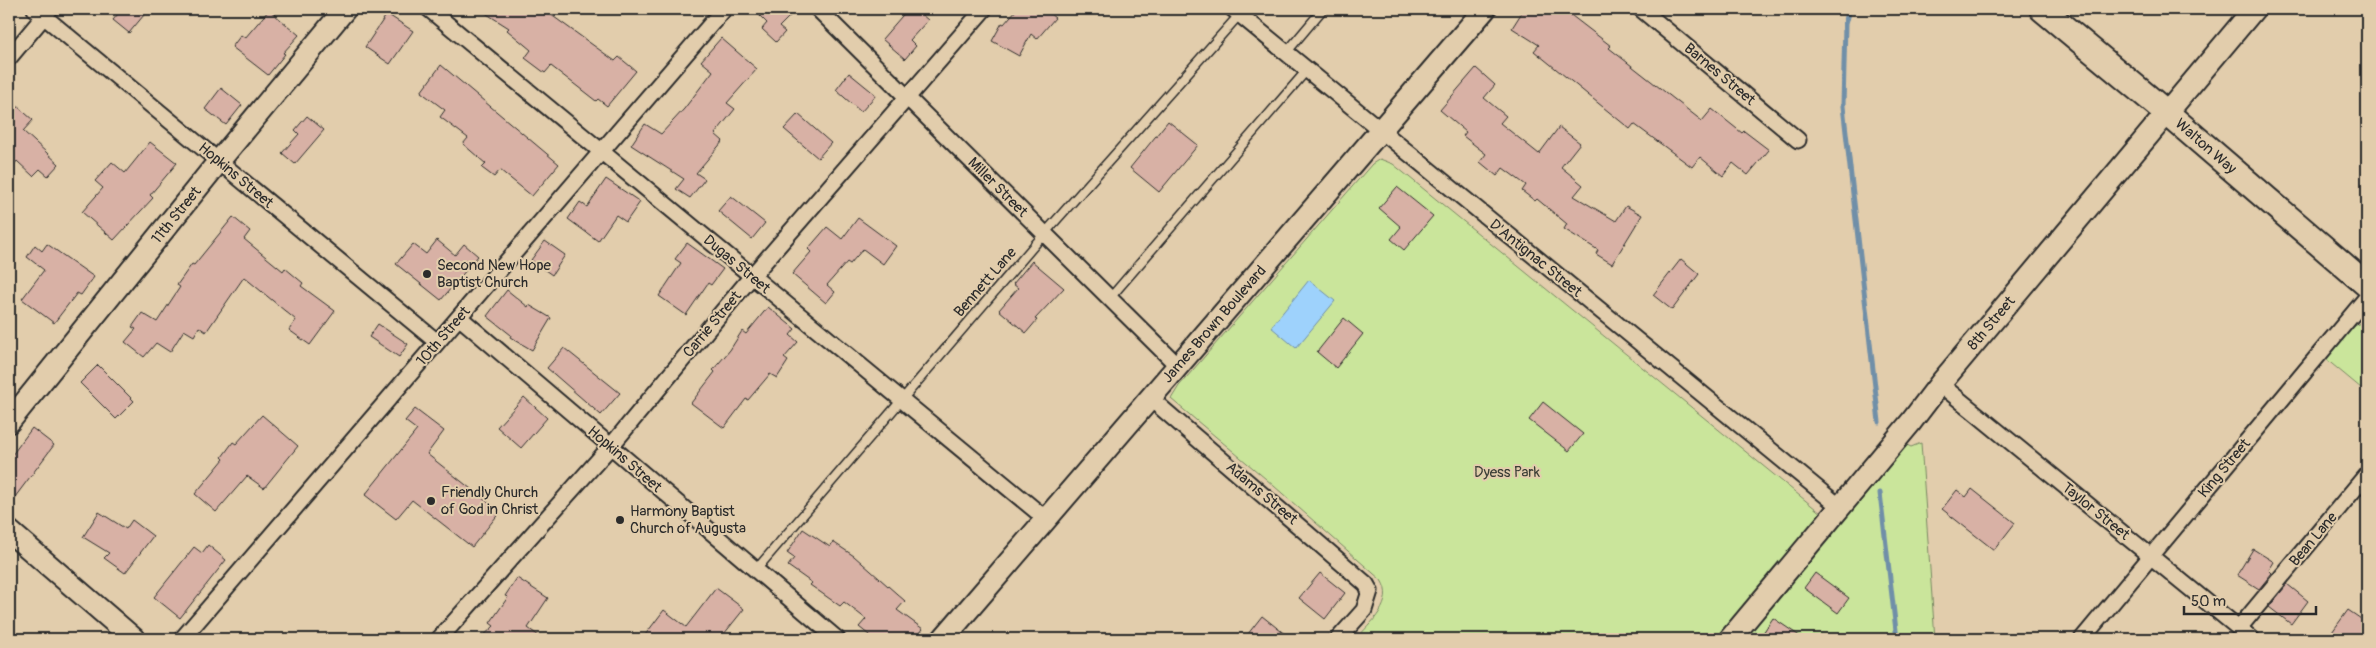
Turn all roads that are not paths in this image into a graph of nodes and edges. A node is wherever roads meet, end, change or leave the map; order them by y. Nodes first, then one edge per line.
1 (345, 9) edge
2 (428, 9) edge
3 (724, 9) edge
4 (818, 9) edge
5 (984, 9) edge
6 (1323, 9) edge
7 (1485, 9) edge
8 (1641, 9) edge
9 (2042, 9) edge
10 (2254, 9) edge
11 (43, 11) edge
12 (1236, 12) edge
13 (1286, 53) junction
14 (9, 58) edge
15 (1307, 70) junction
16 (908, 96) junction
17 (2167, 113) junction
18 (1381, 130) junction
19 (1798, 140) dead end
20 (601, 152) junction
21 (219, 161) junction
22 (1044, 234) junction
23 (752, 276) junction
24 (2367, 285) edge
25 (2367, 297) edge
26 (1110, 298) junction
27 (459, 317) junction
28 (437, 342) junction
29 (1178, 366) junction
30 (1940, 384) junction
31 (1150, 398) junction
32 (901, 399) junction
33 (9, 422) edge
34 (611, 446) junction
35 (2367, 474) edge
36 (1846, 500) junction
37 (1046, 519) junction
38 (9, 531) edge
39 (2151, 556) junction
40 (755, 570) junction
41 (2238, 628) junction
42 (134, 639) edge
43 (182, 639) edge
44 (439, 639) edge
45 (837, 639) edge
46 (943, 639) edge
47 (1338, 639) edge
48 (1730, 639) edge
49 (2082, 639) edge
50 (2252, 639) edge

1 - 21 street, 11th Street
2 - 20 street, Dugas Street
3 - 20 street, 10th Street
4 - 16 street, Miller Street
5 - 16 street, Carrie Street
6 - 13 lane
7 - 18 street, James Brown Boulevard
8 - 19 street, Barnes Street
9 - 17 main road, Walton Way
10 - 17 street, 8th Street
11 - 14 street
11 - 21 street, Hopkins Street
12 - 13 street, D'Antignac Street
12 - 22 lane, Bennett Lane
13 - 15 street, D'Antignac Street
15 - 18 street, D'Antignac Street
15 - 26 lane
16 - 22 street, Miller Street
16 - 23 street, Carrie Street
17 - 24 main road, Walton Way
17 - 30 street, 8th Street
18 - 29 street, James Brown Boulevard
18 - 36 street, D'Antignac Street
20 - 23 street, Dugas Street
20 - 27 street, 10th Street
21 - 28 street, Hopkins Street
21 - 33 street, 11th Street
22 - 26 street, Miller Street
22 - 32 lane, Bennett Lane
23 - 32 street, Dugas Street
23 - 34 street, Carrie Street
25 - 39 street, King Street
26 - 29 street, Miller Street
27 - 28 street, 10th Street
27 - 34 street, Hopkins Street
28 - 43 street, 10th Street
29 - 31 street, James Brown Boulevard
30 - 36 street, 8th Street
30 - 39 street, Taylor Street
31 - 37 street, James Brown Boulevard
31 - 47 street, Adams Street
32 - 37 street, Dugas Street
32 - 40 lane, Bennett Lane
34 - 40 street, Hopkins Street
34 - 44 street, Carrie Street
35 - 41 street, Bean Lane
36 - 48 street, 8th Street
37 - 46 street, James Brown Boulevard
38 - 42 street
39 - 41 street, Taylor Street
39 - 49 street, King Street
40 - 45 street, Hopkins Street
41 - 50 street, Taylor Street

